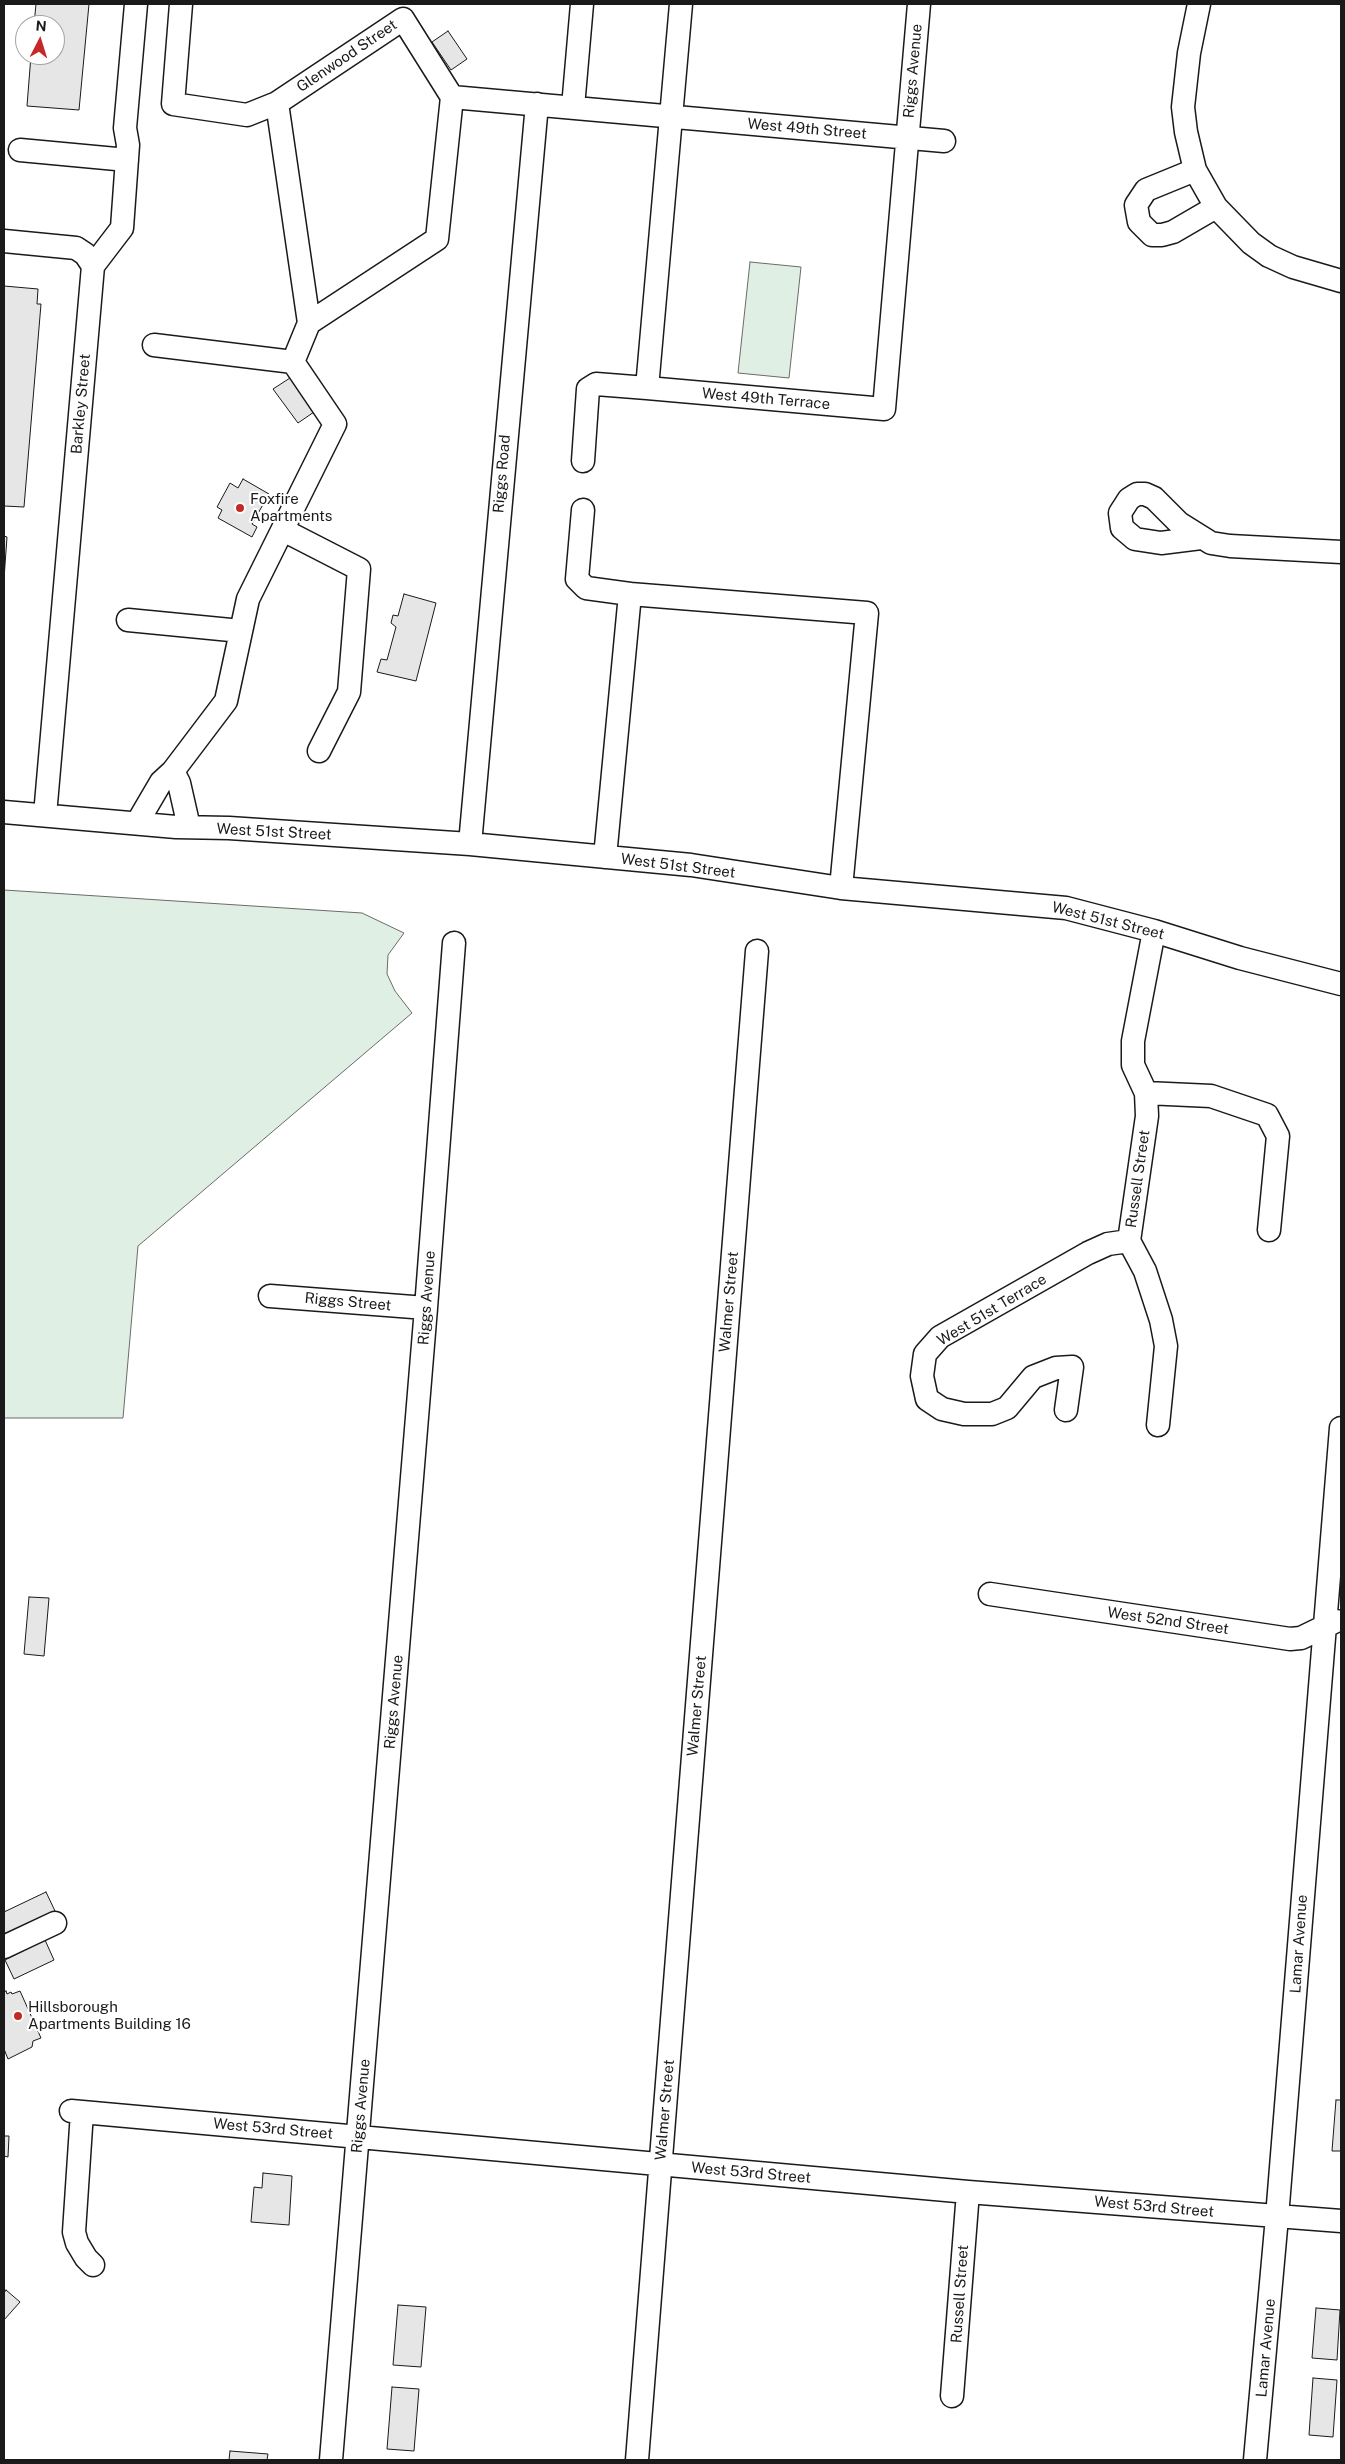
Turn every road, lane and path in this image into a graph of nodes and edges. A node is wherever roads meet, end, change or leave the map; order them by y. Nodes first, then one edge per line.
1 (136, 4) edge
2 (181, 4) edge
3 (582, 4) edge
4 (681, 4) edge
5 (919, 4) edge
6 (1199, 4) edge
7 (398, 11) edge
8 (452, 96) junction
9 (277, 103) junction
10 (537, 104) junction
11 (573, 108) junction
12 (670, 117) junction
13 (907, 137) junction
14 (944, 141) dead end
15 (20, 150) dead end
16 (127, 160) junction
17 (1195, 170) junction
18 (1216, 207) junction
19 (4, 240) edge
20 (93, 266) junction
21 (1341, 281) edge
22 (309, 323) junction
23 (154, 345) dead end
24 (293, 362) junction
25 (647, 388) junction
26 (583, 462) dead end
27 (583, 510) dead end
28 (283, 530) junction
29 (1201, 538) dead end
30 (1341, 552) edge
31 (630, 594) junction
32 (128, 620) dead end
33 (241, 631) junction
34 (319, 752) dead end
35 (173, 771) junction
36 (4, 812) edge
37 (45, 815) junction
38 (137, 823) junction
39 (189, 827) junction
40 (470, 844) junction
41 (605, 857) junction
42 (841, 888) junction
43 (1154, 931) junction
44 (454, 943) dead end
45 (757, 951) dead end
46 (1341, 984) edge
47 (1146, 1093) junction
48 (1269, 1230) dead end
49 (1129, 1241) junction
50 (270, 1296) dead end
51 (426, 1308) junction
52 (1066, 1410) dead end
53 (1158, 1425) dead end
54 (1341, 1428) edge
55 (990, 1594) dead end
56 (1333, 1622) edge
57 (55, 1922) dead end
58 (4, 1947) edge
59 (359, 2136) junction
60 (661, 2165) junction
61 (968, 2192) junction
62 (1277, 2217) junction
63 (1341, 2221) edge
64 (94, 2265) dead end
65 (952, 2396) dead end
66 (331, 2460) edge
67 (637, 2460) edge
68 (1255, 2460) edge

1 - 16 street
2 - 9 street, Glenwood Street
3 - 11 street
4 - 12 street
5 - 13 street, Riggs Avenue
6 - 17 street
7 - 8 street, Glenwood Street
7 - 9 street, Glenwood Street
8 - 10 street, West 49th Street
8 - 22 street
9 - 22 street
10 - 11 street, West 49th Street
10 - 40 street, Riggs Road
11 - 12 street, West 49th Street
12 - 13 street, West 49th Street
12 - 25 street
13 - 14 street, West 49th Street
13 - 25 street, West 49th Terrace
15 - 16 street
16 - 20 street
17 - 18 street
17 - 18 street
18 - 21 street
19 - 20 street
20 - 37 street, Barkley Street
22 - 24 street
23 - 24 street
24 - 28 street
25 - 26 street
27 - 31 street
28 - 33 street
28 - 34 street
29 - 30 street
31 - 41 street
31 - 42 street
32 - 33 street
33 - 35 street
35 - 38 street
35 - 39 street
36 - 37 street, West 51st Street
37 - 38 street, West 51st Street
38 - 39 street, West 51st Street
39 - 40 street, West 51st Street
40 - 41 street, West 51st Street
41 - 42 street, West 51st Street
42 - 43 street, West 51st Street
43 - 46 street, West 51st Street
43 - 47 street, Russell Street
44 - 51 street, Riggs Avenue
45 - 60 street, Walmer Street
47 - 48 street
47 - 49 street, Russell Street
49 - 52 street, West 51st Terrace
49 - 53 street, Russell Street
50 - 51 street, Riggs Street
51 - 59 street, Riggs Avenue
54 - 56 street, Lamar Avenue
55 - 56 street, West 52nd Street
56 - 62 street, Lamar Avenue
57 - 58 street
59 - 60 street, West 53rd Street
59 - 64 street, West 53rd Street
59 - 66 street, Riggs Avenue
60 - 61 street, West 53rd Street
60 - 67 street, Walmer Street
61 - 62 street, West 53rd Street
61 - 65 street, Russell Street
62 - 63 street, West 53rd Street
62 - 68 street, Lamar Avenue

